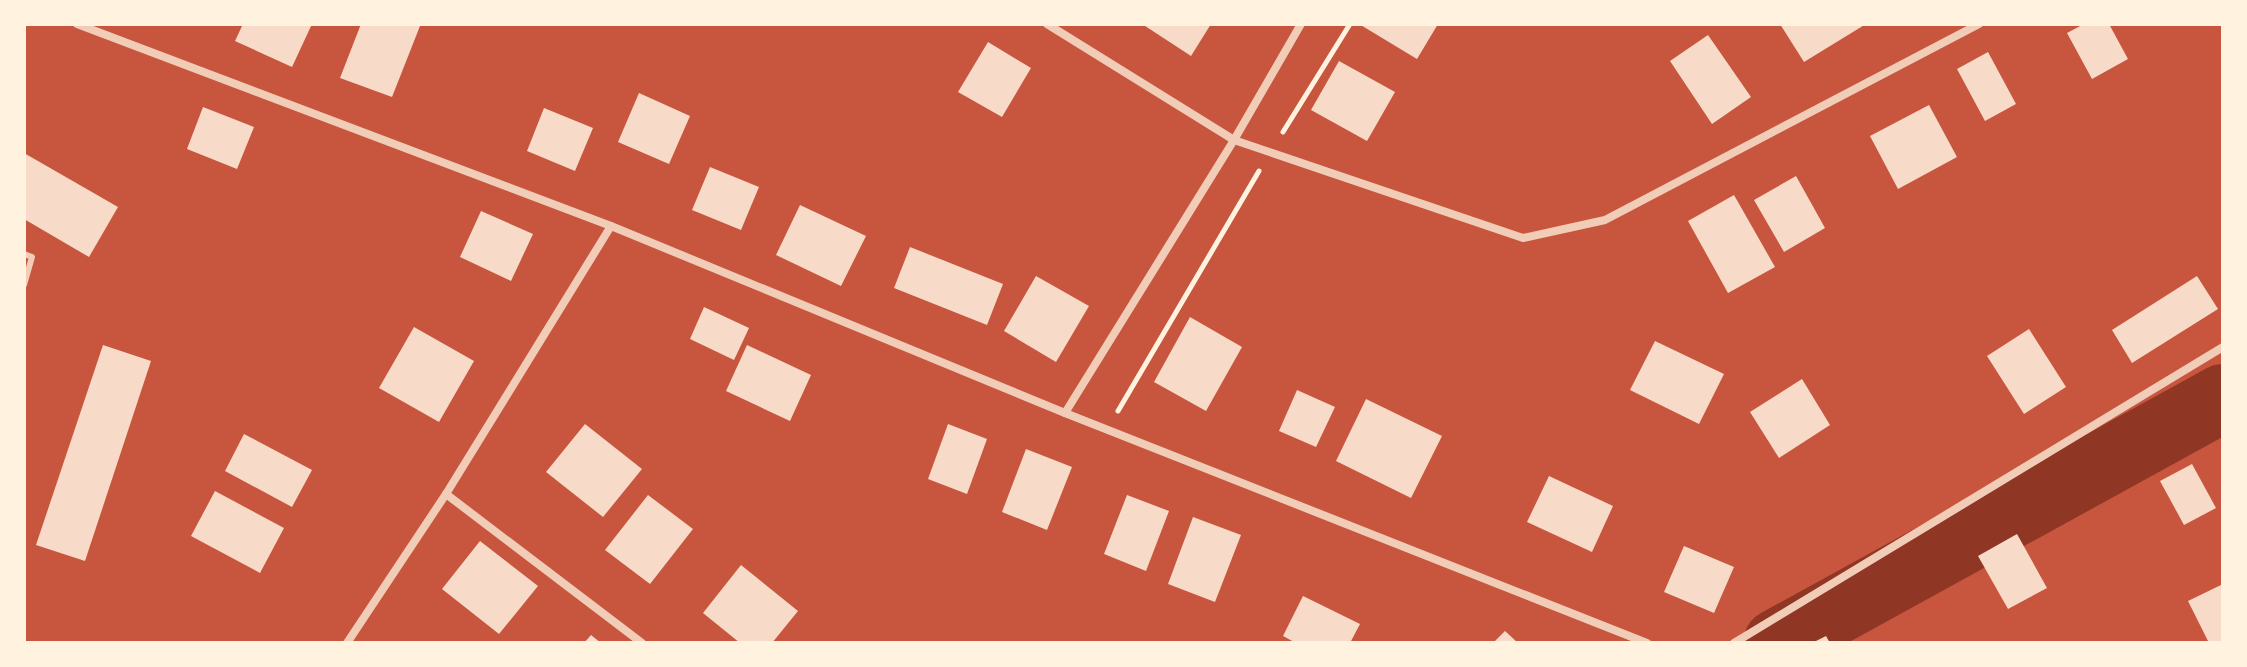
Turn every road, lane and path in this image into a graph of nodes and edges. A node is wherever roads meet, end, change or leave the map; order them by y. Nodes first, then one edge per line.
1 (77, 24) edge
2 (1047, 24) edge
3 (1301, 24) edge
4 (1350, 24) edge
5 (1979, 24) edge
6 (1234, 140) junction
7 (1270, 152) junction
8 (611, 226) junction
9 (24, 254) edge
10 (24, 285) edge
11 (2223, 347) edge
12 (1065, 413) junction
13 (1107, 429) junction
14 (446, 494) junction
15 (347, 643) edge
16 (642, 643) edge
17 (1647, 643) edge
18 (1734, 643) edge

1 - 8 street
2 - 6 street
3 - 6 street
4 - 7 path
5 - 7 street
6 - 7 street
6 - 12 street
7 - 13 path
8 - 12 street
8 - 14 street
9 - 10 lane
11 - 18 street
12 - 13 street
13 - 17 street
14 - 15 street
14 - 16 street

